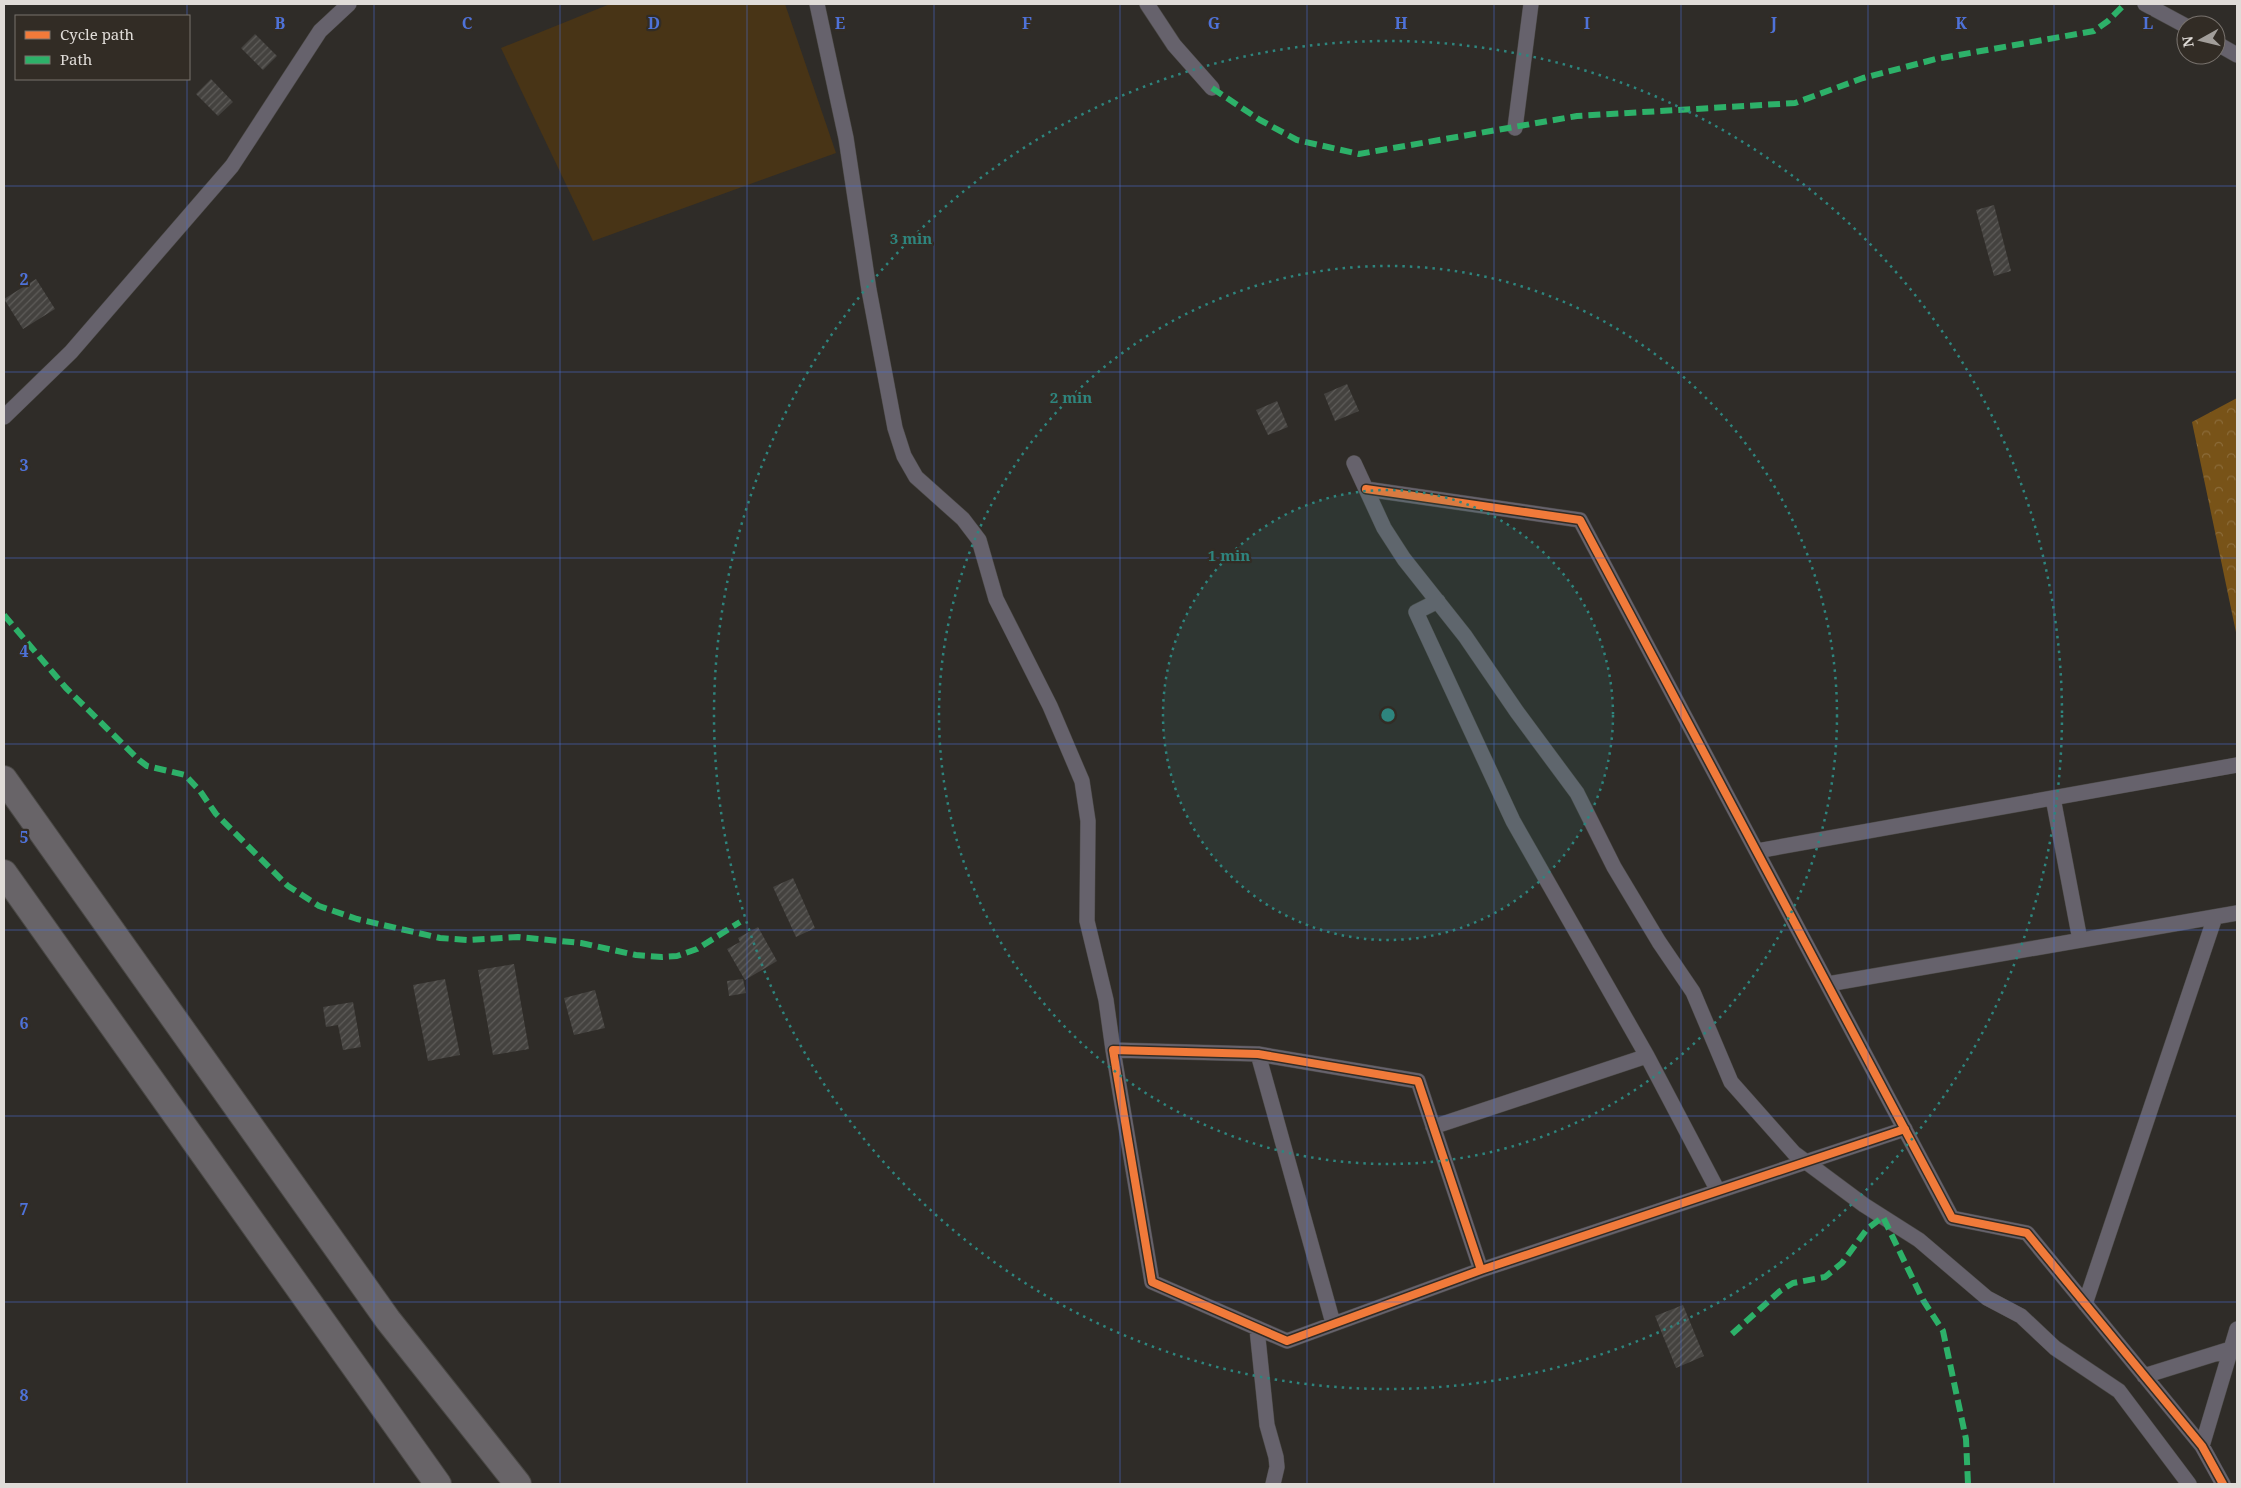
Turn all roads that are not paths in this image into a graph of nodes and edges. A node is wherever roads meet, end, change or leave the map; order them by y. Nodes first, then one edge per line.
1 (349, 4) edge
2 (817, 4) edge
3 (1147, 4) edge
4 (1531, 4) edge
5 (2145, 4) edge
6 (2176, 21) edge
7 (2226, 49) edge
8 (2237, 55) edge
9 (1212, 88) dead end
10 (1515, 128) dead end
11 (4, 417) edge
12 (1354, 463) dead end
13 (1366, 489) junction
14 (1438, 601) junction
15 (2237, 765) edge
16 (4, 779) edge
17 (2053, 798) junction
18 (1757, 851) junction
19 (4, 874) edge
20 (2237, 913) edge
21 (2215, 917) junction
22 (2080, 940) junction
23 (1828, 984) junction
24 (1113, 1050) junction
25 (1258, 1054) junction
26 (1646, 1056) junction
27 (1433, 1127) junction
28 (1905, 1129) junction
29 (1806, 1162) junction
30 (1718, 1191) junction
31 (1480, 1270) junction
32 (2085, 1304) junction
33 (1333, 1324) junction
34 (1257, 1329) junction
35 (2237, 1329) edge
36 (2234, 1348) edge
37 (2144, 1376) junction
38 (2202, 1446) junction
39 (438, 1484) edge
40 (518, 1484) edge
41 (1273, 1484) edge
42 (2189, 1484) edge
43 (2223, 1484) edge

1 - 11 street
2 - 24 street
3 - 9 street
4 - 10 street
5 - 6 street
7 - 8 street
12 - 13 street
13 - 14 street
13 - 18 street
14 - 26 street
14 - 29 street
15 - 17 street
16 - 40 highway
17 - 18 street
17 - 22 street
18 - 23 street
19 - 39 highway
20 - 21 street
21 - 22 street
21 - 32 street
22 - 23 street
23 - 28 street
24 - 25 street
24 - 34 street
25 - 27 street
25 - 33 street
26 - 27 street
26 - 30 street
27 - 31 street
28 - 29 street
28 - 32 street
29 - 30 street
29 - 42 street
30 - 31 street
31 - 33 street
32 - 37 street
33 - 34 street
34 - 41 street
35 - 36 street
36 - 37 street
36 - 38 street
37 - 38 street
38 - 43 street

